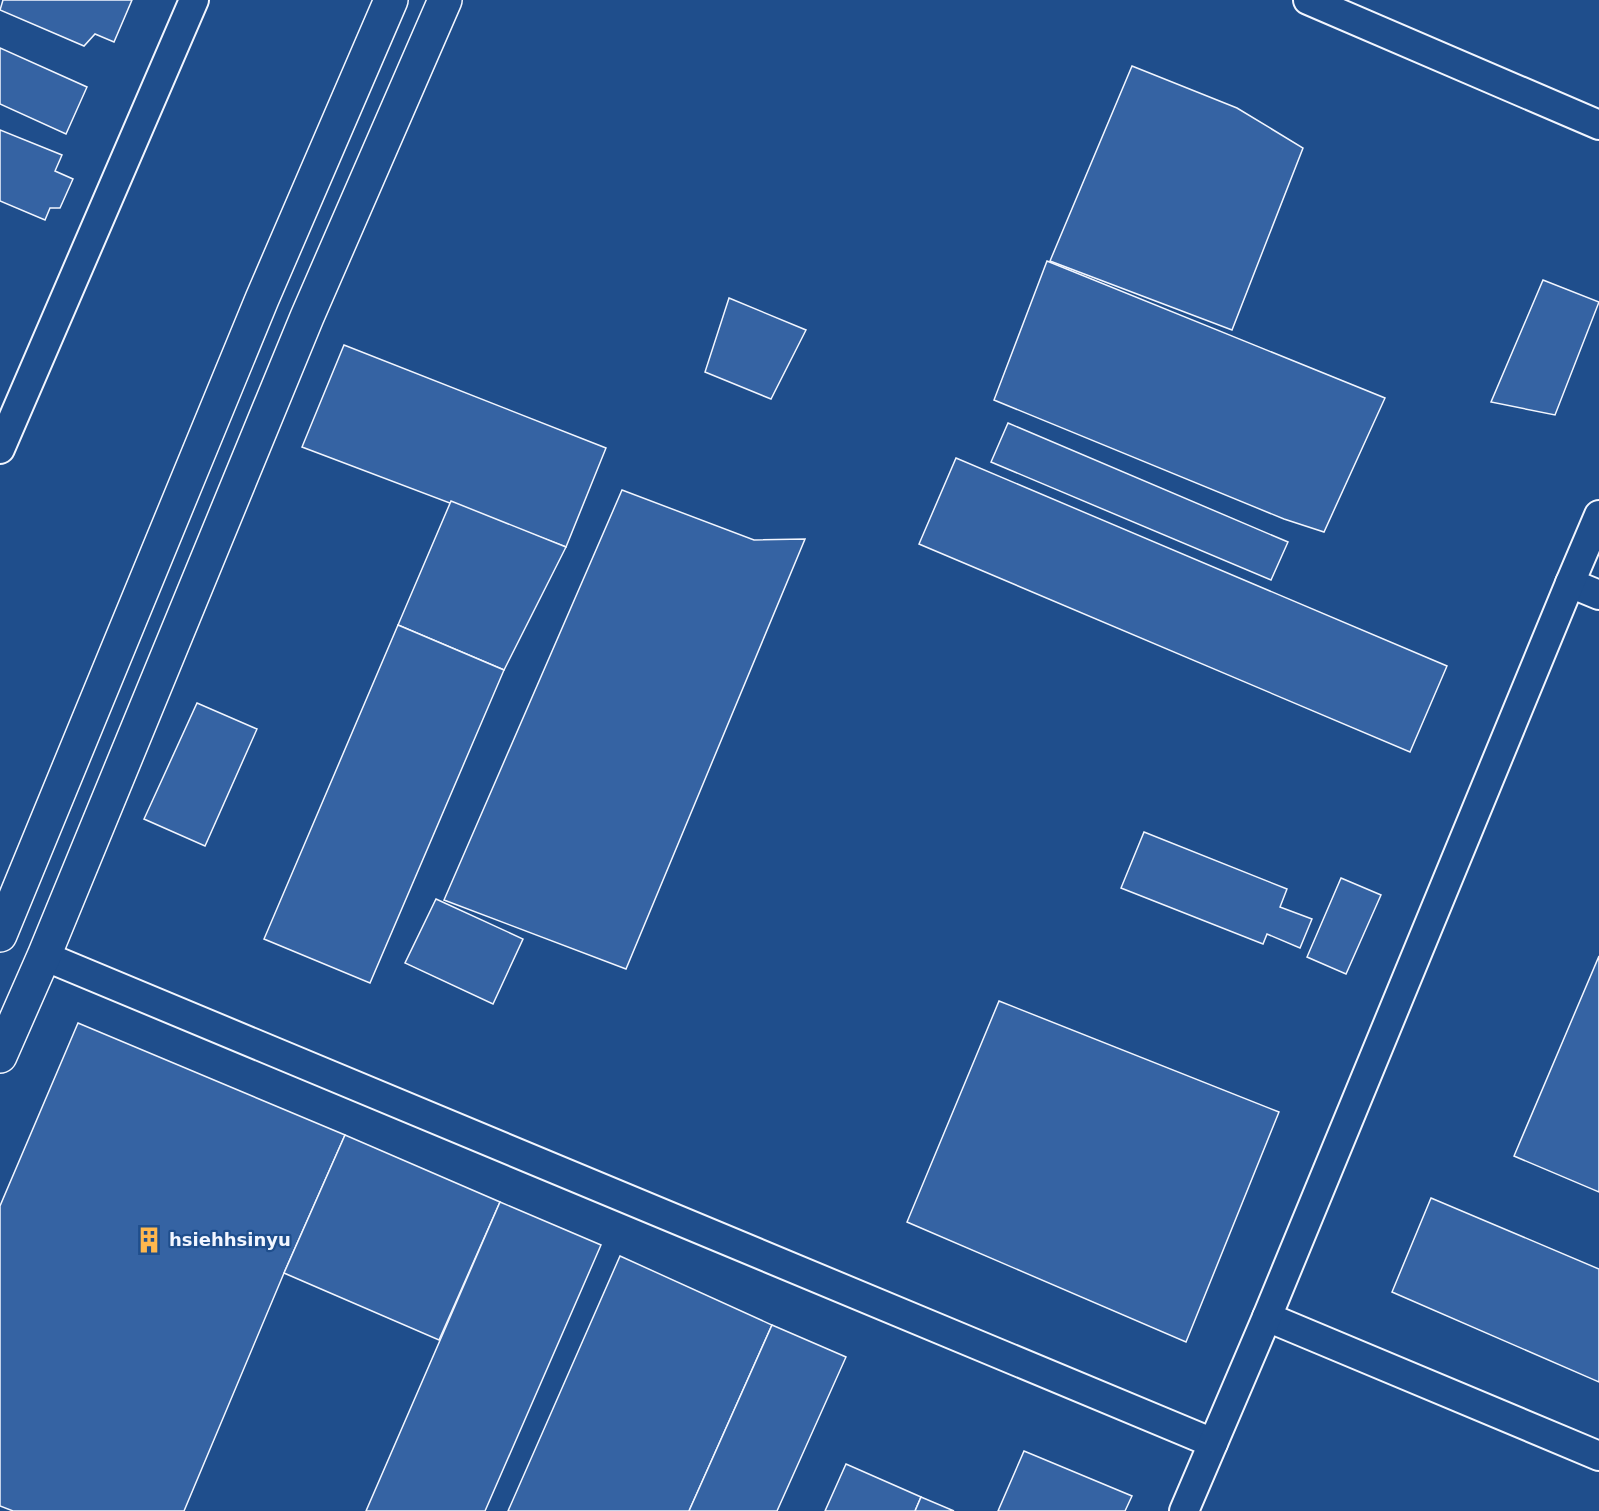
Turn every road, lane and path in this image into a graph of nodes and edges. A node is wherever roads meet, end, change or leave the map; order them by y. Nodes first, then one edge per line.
1 (194, 0) edge
2 (391, 0) edge
3 (445, 0) edge
4 (1308, 0) edge
5 (1599, 125) edge
6 (0, 449) edge
7 (1599, 515) edge
8 (1570, 583) junction
9 (1599, 595) edge
10 (0, 935) edge
11 (44, 956) junction
12 (0, 1056) edge
13 (1267, 1317) junction
14 (1213, 1443) junction
15 (1599, 1456) edge
16 (1184, 1511) edge

1 - 6 street
2 - 10 main road
3 - 11 main road
4 - 5 street
7 - 8 street
8 - 9 street
8 - 13 street
11 - 12 main road
11 - 14 street
13 - 14 street
13 - 15 street
14 - 16 street

